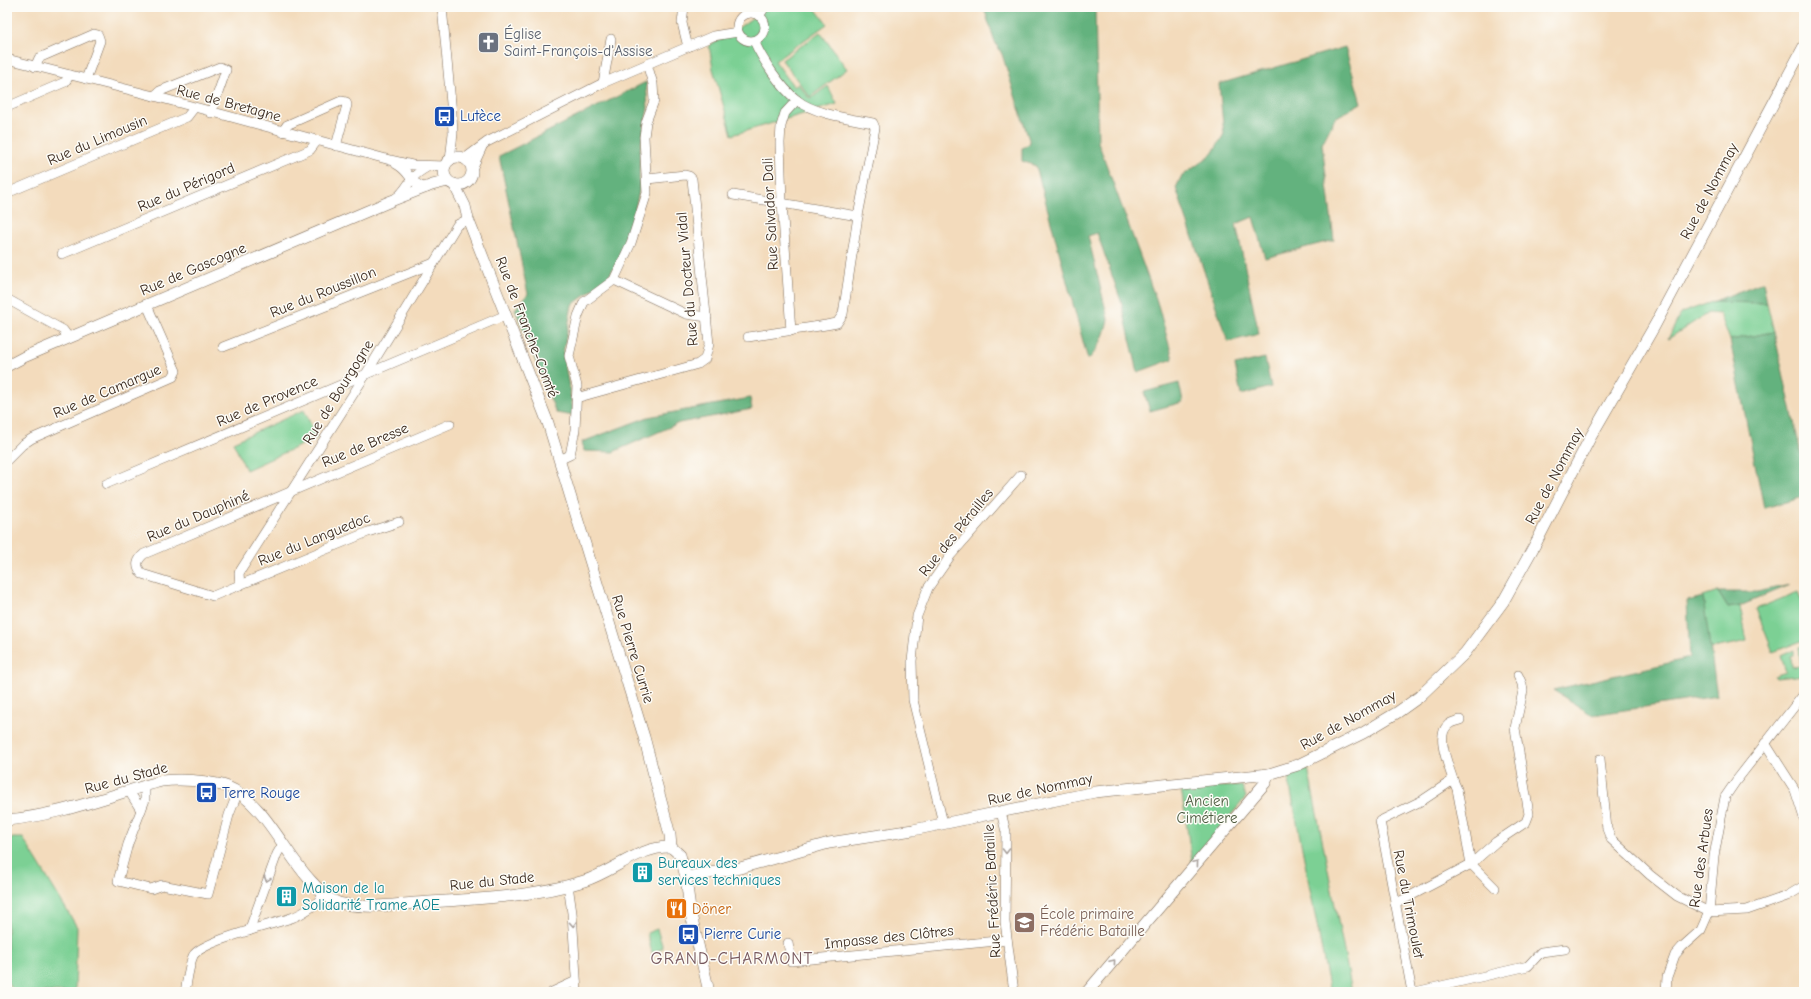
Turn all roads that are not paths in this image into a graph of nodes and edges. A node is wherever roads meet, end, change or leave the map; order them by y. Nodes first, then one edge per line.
1 (442, 7) edge
2 (684, 7) edge
3 (765, 7) edge
4 (759, 16) junction
5 (738, 32) junction
6 (611, 39) dead end
7 (754, 41) junction
8 (1804, 46) edge
9 (688, 47) junction
10 (7, 59) edge
11 (647, 64) junction
12 (34, 67) junction
13 (70, 75) junction
14 (86, 78) junction
15 (602, 83) junction
16 (154, 96) junction
17 (797, 100) junction
18 (7, 107) edge
19 (194, 108) junction
20 (211, 112) junction
21 (282, 132) junction
22 (317, 141) junction
23 (483, 145) junction
24 (336, 146) junction
25 (390, 160) junction
26 (455, 161) junction
27 (429, 166) junction
28 (472, 169) junction
29 (647, 179) junction
30 (411, 180) junction
31 (451, 183) junction
32 (466, 183) junction
33 (427, 188) junction
34 (7, 193) edge
35 (733, 195) dead end
36 (391, 201) junction
37 (782, 203) junction
38 (465, 206) junction
39 (858, 216) junction
40 (468, 219) junction
41 (62, 254) dead end
42 (434, 263) junction
43 (614, 280) junction
44 (7, 300) edge
45 (147, 305) junction
46 (506, 315) junction
47 (707, 317) junction
48 (792, 331) junction
49 (748, 337) dead end
50 (69, 338) junction
51 (223, 347) dead end
52 (7, 366) edge
53 (366, 374) junction
54 (576, 398) junction
55 (450, 424) dead end
56 (7, 460) edge
57 (559, 460) junction
58 (1021, 475) dead end
59 (106, 484) dead end
60 (291, 492) junction
61 (399, 522) dead end
62 (240, 585) junction
63 (1518, 675) dead end
64 (1804, 694) edge
65 (1460, 720) dead end
66 (1765, 743) junction
67 (1600, 759) dead end
68 (1269, 774) junction
69 (1452, 780) junction
70 (145, 786) junction
71 (129, 791) junction
72 (238, 792) junction
73 (140, 810) junction
74 (1001, 812) junction
75 (1804, 818) edge
76 (7, 820) edge
77 (943, 823) junction
78 (283, 844) junction
79 (671, 847) junction
80 (1471, 864) junction
81 (686, 877) junction
82 (568, 885) junction
83 (1804, 886) edge
84 (1495, 888) dead end
85 (324, 896) junction
86 (1395, 904) junction
87 (1709, 912) junction
88 (249, 931) junction
89 (1007, 940) junction
90 (788, 943) dead end
91 (1565, 949) dead end
92 (576, 981) junction
93 (185, 992) edge
94 (552, 992) edge
95 (577, 992) edge
96 (709, 992) edge
97 (1014, 992) edge
98 (1087, 992) edge
99 (1412, 992) edge
100 (1415, 992) edge
101 (1666, 992) edge

1 - 26 street
2 - 9 street
3 - 4 street
4 - 5 street
4 - 7 street
5 - 7 street
5 - 9 street
6 - 15 street
7 - 17 street
8 - 68 street, Rue de Nommay
9 - 11 street
10 - 12 street, Rue de Bretagne
11 - 15 street
11 - 29 street
12 - 13 street, Rue de Bretagne
12 - 14 street
13 - 14 street, Rue de Bretagne
13 - 18 street
14 - 16 street, Rue de Bretagne
15 - 23 street
16 - 19 street, Rue de Bretagne
16 - 20 street
17 - 37 street, Rue Salvador Dali
17 - 39 street
19 - 20 street, Rue de Bretagne
19 - 34 street, Rue du Limousin
20 - 21 street, Rue de Bretagne
21 - 22 street, Rue de Bretagne
21 - 24 street
22 - 24 street, Rue de Bretagne
22 - 41 street, Rue du Périgord
23 - 26 street
23 - 28 street
24 - 25 street, Rue de Bretagne
25 - 27 street, Rue de Bretagne
25 - 30 street
26 - 27 street, Rue de Bretagne
26 - 28 street
26 - 31 street
27 - 30 street, Rue de Gascogne
28 - 32 street
29 - 43 street
29 - 47 street, Rue du Docteur Vidal
30 - 33 street
30 - 36 street, Rue de Gascogne
31 - 32 street
31 - 33 street, Rue de Gascogne
31 - 38 street, Rue de Franche-Comté
32 - 38 street, Rue de Franche-Comté
33 - 36 street, Rue de Gascogne
35 - 37 street
36 - 45 street, Rue de Gascogne
37 - 39 street
37 - 48 street, Rue Salvador Dali
38 - 40 street, Rue de Franche-Comté
39 - 48 street
40 - 42 street, Rue de Bourgogne
40 - 46 street, Rue de Franche-Comté
42 - 51 street, Rue du Roussillon
42 - 53 street, Rue de Bourgogne
43 - 47 street
43 - 54 street
44 - 50 street
45 - 50 street, Rue de Gascogne
45 - 56 street, Rue de Camargue
46 - 53 street, Rue de Provence
46 - 57 street, Rue de Franche-Comté
47 - 54 street, Rue du Docteur Vidal
48 - 49 street
50 - 52 street, Rue de Gascogne
53 - 59 street, Rue de Provence
53 - 60 street, Rue de Bourgogne
54 - 57 street
55 - 60 street, Rue de Bresse
57 - 79 street, Rue Pierre Currie
58 - 77 street, Rue des Pérailles
60 - 62 street, Rue de Bourgogne
60 - 62 street, Rue du Dauphiné
61 - 62 street, Rue du Languedoc
63 - 80 street
64 - 66 street, Rue des Arbues
65 - 69 street
66 - 75 street
66 - 87 street, Rue des Arbues
67 - 87 street
68 - 74 street, Rue de Nommay
98 -> 68 street
69 - 80 street
69 - 86 street, Rue du Trimoulet
70 - 71 street, Rue du Stade
70 - 72 street, Rue du Stade
70 - 73 street
71 - 73 street
71 - 76 street, Rue du Stade
72 - 73 street
72 - 78 street, Rue du Stade
74 - 77 street, Rue de Nommay
74 -> 89 street, Rue Frédéric Bataille
77 - 81 street, Rue de Nommay
78 - 85 street, Rue du Stade
78 -> 88 street
79 - 81 street
79 - 82 street, Rue du Stade
80 - 84 street
80 - 86 street
81 - 96 street
82 - 85 street, Rue du Stade
82 -> 92 street
83 - 87 street
85 - 88 street
86 - 99 street, Rue du Trimoulet
87 - 101 street, Rue des Arbues
88 - 93 street
89 - 90 street, Impasse des Clôtres
89 - 97 street, Rue Frédéric Bataille
91 - 100 street
92 - 94 street
92 - 95 street

